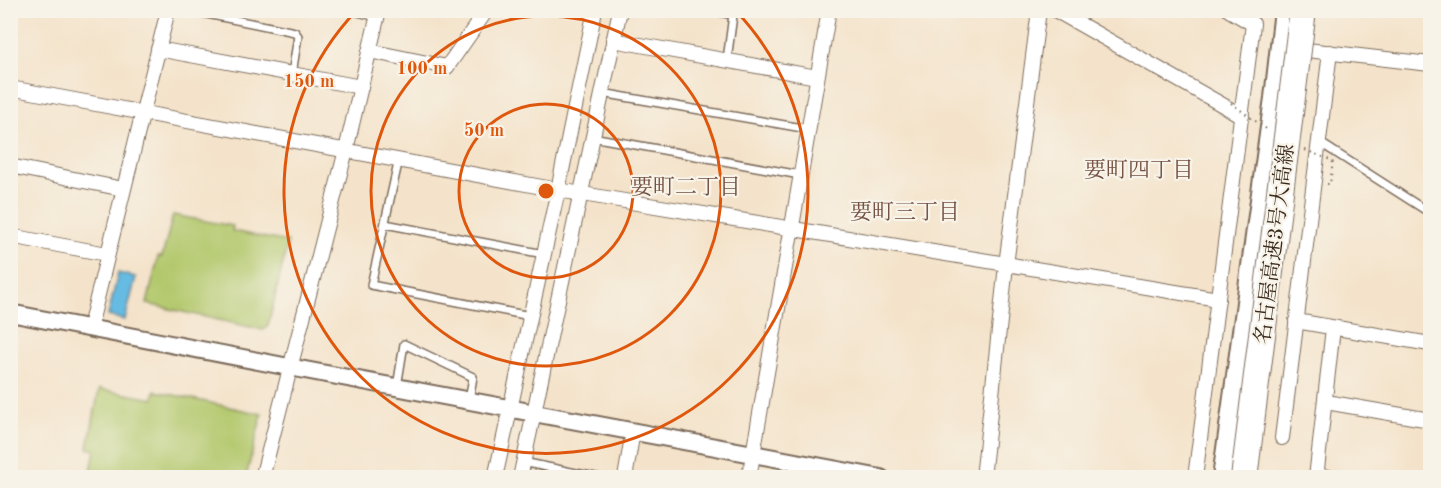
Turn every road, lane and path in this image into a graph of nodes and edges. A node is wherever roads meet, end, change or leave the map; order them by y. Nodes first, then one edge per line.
1 (168, 10) edge
2 (187, 10) edge
3 (350, 10) edge
4 (464, 10) edge
5 (595, 10) edge
6 (620, 10) edge
7 (711, 10) edge
8 (829, 10) edge
9 (1039, 10) edge
10 (1056, 10) edge
11 (1228, 10) edge
12 (1287, 10) edge
13 (1303, 10) edge
14 (1313, 10) edge
15 (378, 14) edge
16 (613, 40) junction
17 (158, 49) junction
18 (369, 51) junction
19 (1318, 51) junction
20 (727, 60) junction
21 (1431, 64) edge
22 (292, 74) junction
23 (817, 76) junction
24 (361, 87) junction
25 (10, 88) edge
26 (602, 93) junction
27 (144, 113) junction
28 (1242, 116) junction
29 (808, 129) junction
30 (592, 137) junction
31 (1318, 142) junction
32 (346, 150) junction
33 (399, 159) junction
34 (10, 166) edge
35 (800, 175) junction
36 (123, 189) junction
37 (558, 190) junction
38 (580, 193) junction
39 (1431, 213) edge
40 (385, 224) junction
41 (790, 230) junction
42 (10, 236) edge
43 (107, 254) junction
44 (544, 254) junction
45 (1006, 265) junction
46 (1218, 299) junction
47 (10, 313) edge
48 (530, 316) junction
49 (1296, 321) junction
50 (90, 327) junction
51 (1333, 328) junction
52 (1431, 344) edge
53 (289, 367) junction
54 (397, 387) junction
55 (469, 400) junction
56 (1326, 402) junction
57 (510, 407) junction
58 (534, 412) junction
59 (1431, 420) edge
60 (633, 431) junction
61 (1282, 438) dead end
62 (752, 453) junction
63 (523, 462) junction
64 (1316, 476) edge
65 (262, 477) edge
66 (495, 477) edge
67 (520, 477) edge
68 (600, 477) edge
69 (624, 477) edge
70 (749, 477) edge
71 (880, 477) edge
72 (983, 477) edge
73 (1195, 477) edge
74 (1224, 477) edge
75 (1229, 477) edge
76 (1244, 477) edge
77 (1253, 477) edge
78 (1332, 477) edge

1 - 17 street
2 - 22 lane
3 - 15 lane
4 - 18 street
5 - 37 street
6 - 16 street
7 - 20 lane
8 - 23 street
9 - 45 street
10 - 28 street
11 - 28 street
12 - 74 highway
12 - 75 highway, 名古屋高速3号大高線
13 - 76 highway, 名古屋高速3号大高線, bridge
14 - 19 highway
15 - 18 street
16 - 20 street
16 - 26 street
17 - 22 street
17 - 27 street
18 - 24 street
19 - 21 street
19 - 31 street
19 - 77 highway
20 - 23 street
22 - 24 street
23 - 29 street
24 - 32 street
25 - 27 street
26 - 29 lane
26 - 30 street
27 - 32 street
27 - 36 street
28 - 46 street
29 - 35 street
30 - 35 lane
30 - 38 street
31 - 39 lane
31 - 49 street
32 - 33 street
32 - 53 street
33 - 37 street
33 - 40 lane
34 - 36 street
35 - 41 street
36 - 43 street
37 - 38 street
37 - 44 street
38 - 41 street
38 - 58 street
40 - 44 lane
40 - 48 lane
41 - 45 street
41 - 62 street
42 - 43 street
43 - 50 street
44 - 48 street
45 - 46 street
45 - 72 street
46 - 73 street
47 - 50 street
48 - 57 street
49 - 51 street
49 - 61 street
50 - 53 street
51 - 52 street
51 - 56 street
53 - 54 street
53 - 65 street
54 - 55 street
54 - 55 lane
55 - 57 street
56 - 59 street
56 - 64 street
57 - 58 street
57 - 66 street
58 - 60 street
58 - 63 street
60 - 62 street
60 - 69 street
62 - 70 street
62 - 71 street
63 - 67 street
63 - 68 lane
64 - 78 street

